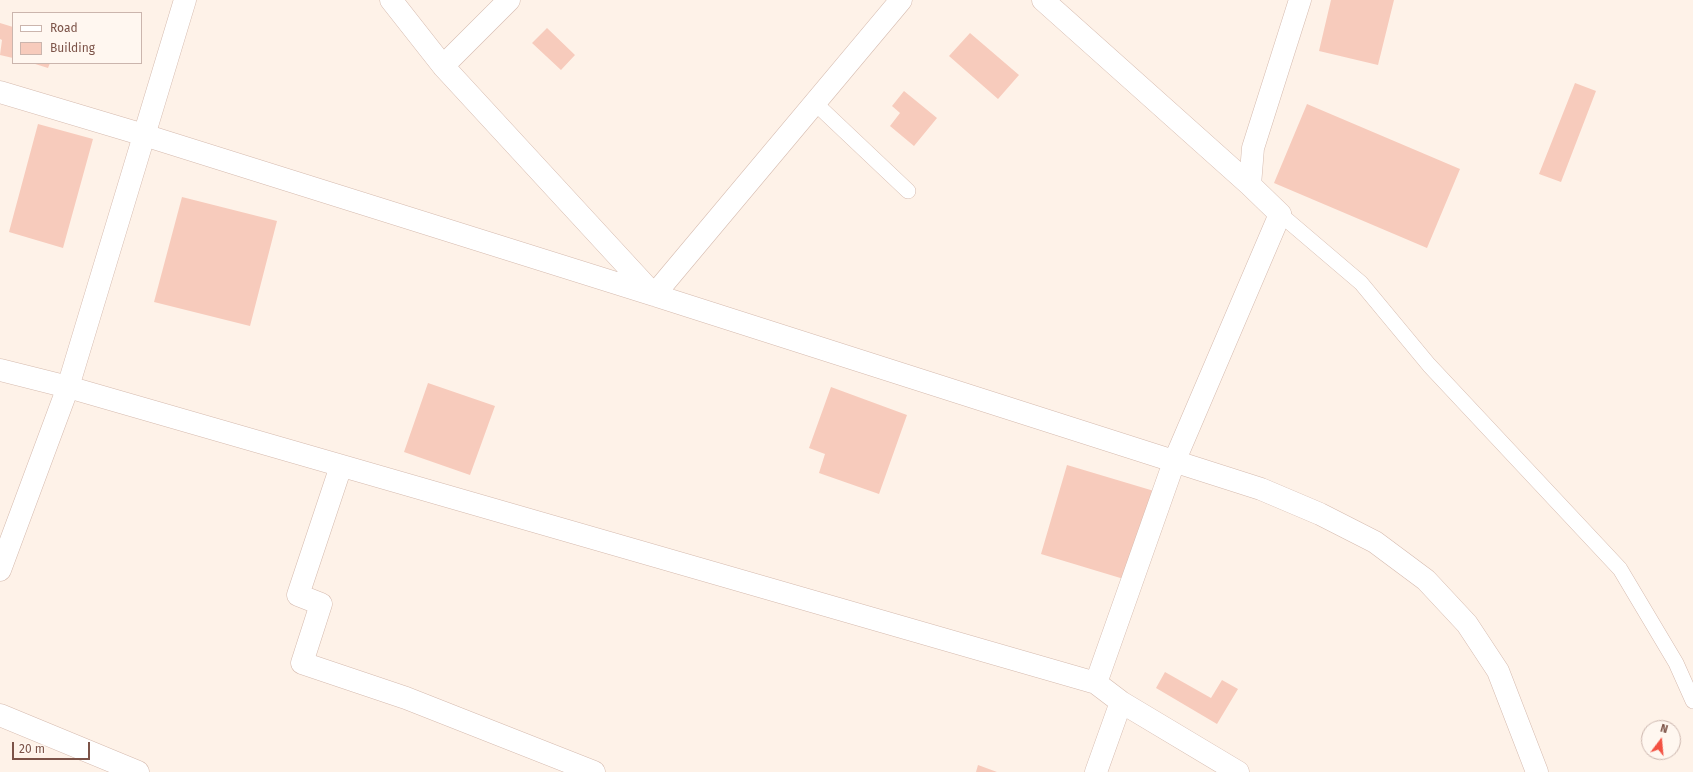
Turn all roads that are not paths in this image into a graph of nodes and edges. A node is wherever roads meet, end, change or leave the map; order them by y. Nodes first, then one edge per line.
1 (185, 0) edge
2 (391, 0) edge
3 (509, 0) edge
4 (902, 0) edge
5 (1043, 0) edge
6 (1300, 0) edge
7 (443, 66) junction
8 (0, 92) edge
9 (815, 103) junction
10 (144, 135) junction
11 (1250, 185) junction
12 (908, 191) dead end
13 (1280, 214) junction
14 (654, 294) junction
15 (0, 370) edge
16 (68, 387) junction
17 (1174, 462) junction
18 (341, 466) junction
19 (0, 570) edge
20 (1096, 683) junction
21 (1693, 701) edge
22 (1121, 702) junction
23 (0, 715) edge
24 (138, 772) edge
25 (594, 772) edge
26 (1096, 772) edge
27 (1238, 772) edge
28 (1536, 772) edge

1 - 10 street
2 - 7 street
3 - 7 street
4 - 9 street
5 - 11 street
6 - 11 street
7 - 14 street
8 - 10 street
9 - 12 lane
9 - 14 street
10 - 14 street
10 - 16 street
11 - 13 street
13 - 17 street
13 - 21 lane
14 - 17 street
15 - 16 street
16 - 18 street
16 - 19 street
17 - 20 street
17 - 28 street
18 - 20 street
18 - 25 street
20 - 22 street
22 - 26 street
22 - 27 street
23 - 24 street

